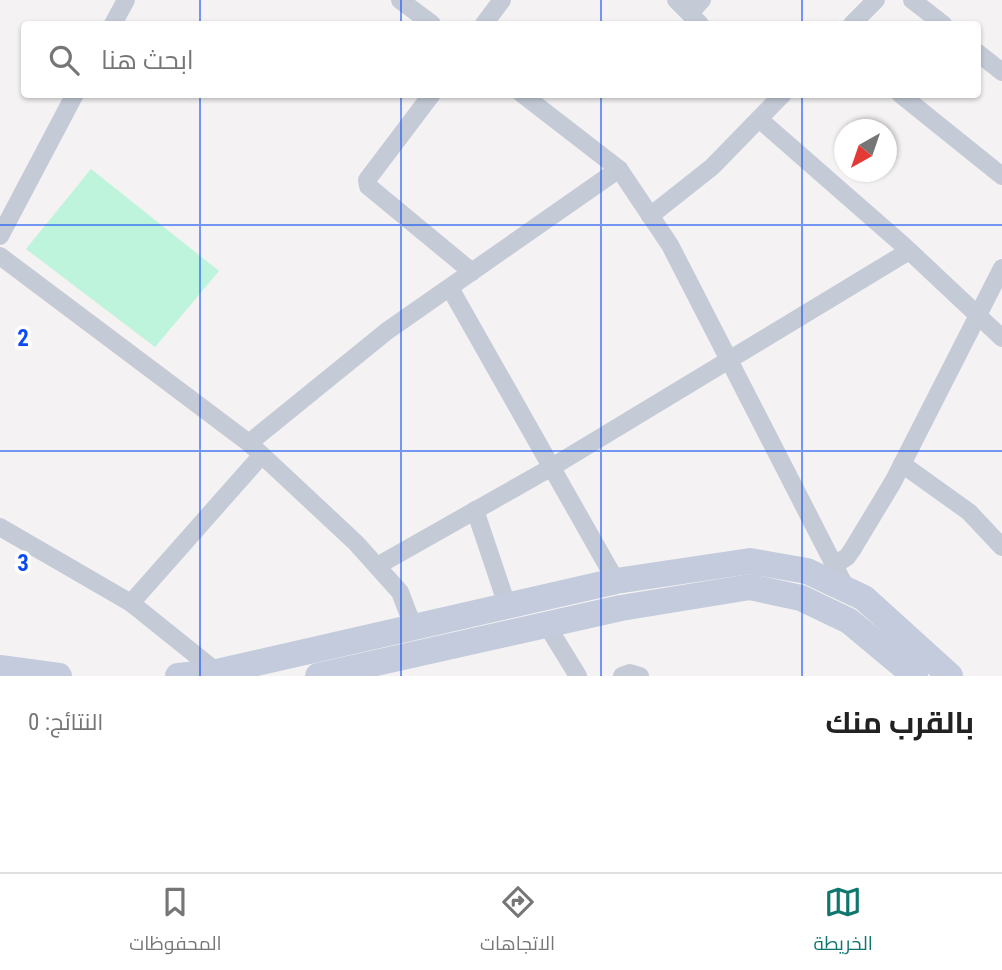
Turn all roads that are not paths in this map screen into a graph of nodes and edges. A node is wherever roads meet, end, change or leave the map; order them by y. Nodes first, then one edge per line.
1 (126, 0) edge
2 (400, 0) edge
3 (502, 0) edge
4 (676, 0) edge
5 (702, 0) edge
6 (876, 0) edge
7 (912, 0) edge
8 (695, 19) edge
9 (115, 21) edge
10 (428, 21) edge
11 (486, 21) edge
12 (855, 21) edge
13 (939, 21) edge
14 (981, 54) edge
15 (1002, 72) edge
16 (73, 98) edge
17 (429, 98) edge
18 (527, 98) edge
19 (774, 98) edge
20 (905, 98) edge
21 (759, 119) junction
22 (619, 169) junction
23 (1002, 176) edge
24 (650, 216) junction
25 (0, 236) edge
26 (909, 251) junction
27 (0, 256) edge
28 (1002, 268) edge
29 (472, 272) junction
30 (450, 288) junction
31 (978, 315) junction
32 (1002, 338) edge
33 (728, 359) junction
34 (255, 450) junction
35 (902, 464) junction
36 (552, 467) junction
37 (475, 510) junction
38 (0, 527) edge
39 (1002, 547) edge
40 (834, 565) junction
41 (377, 566) junction
42 (616, 582) junction
43 (848, 590) junction
44 (131, 603) junction
45 (507, 606) junction
46 (546, 624) junction
47 (412, 626) junction
48 (0, 668) edge
49 (392, 668) edge
50 (216, 672) junction
51 (912, 675) edge
52 (60, 676) edge
53 (178, 676) edge
54 (318, 676) edge
55 (578, 676) edge
56 (622, 676) edge
57 (640, 676) edge
58 (950, 676) edge

1 - 9 street
2 - 10 street
3 - 11 street
4 - 8 street
5 - 8 street
6 - 12 street
7 - 13 street
14 - 15 street
16 - 25 street
17 - 29 street
18 - 22 street
19 - 21 street
20 - 23 street
21 - 24 street
21 - 26 street
22 - 24 street
22 - 29 street
24 - 33 street
26 - 31 street
26 - 33 street
27 - 34 street
28 - 31 street
29 - 30 street
30 - 34 street
30 - 36 street
31 - 32 street
31 - 35 street
33 - 36 street
33 - 40 street
34 - 41 street
34 - 44 street
35 - 39 street
35 - 40 street
36 - 37 street
36 - 42 street
37 - 41 street
37 - 45 street
38 - 44 street
40 - 43 street
41 - 47 street
42 - 43 main road
42 - 45 main road
43 - 58 main road
44 - 50 street
45 - 47 main road
46 - 49 main road
46 - 51 main road
46 - 55 street
47 - 50 main road
48 - 52 main road
49 - 54 main road
50 - 53 main road
56 - 57 street

